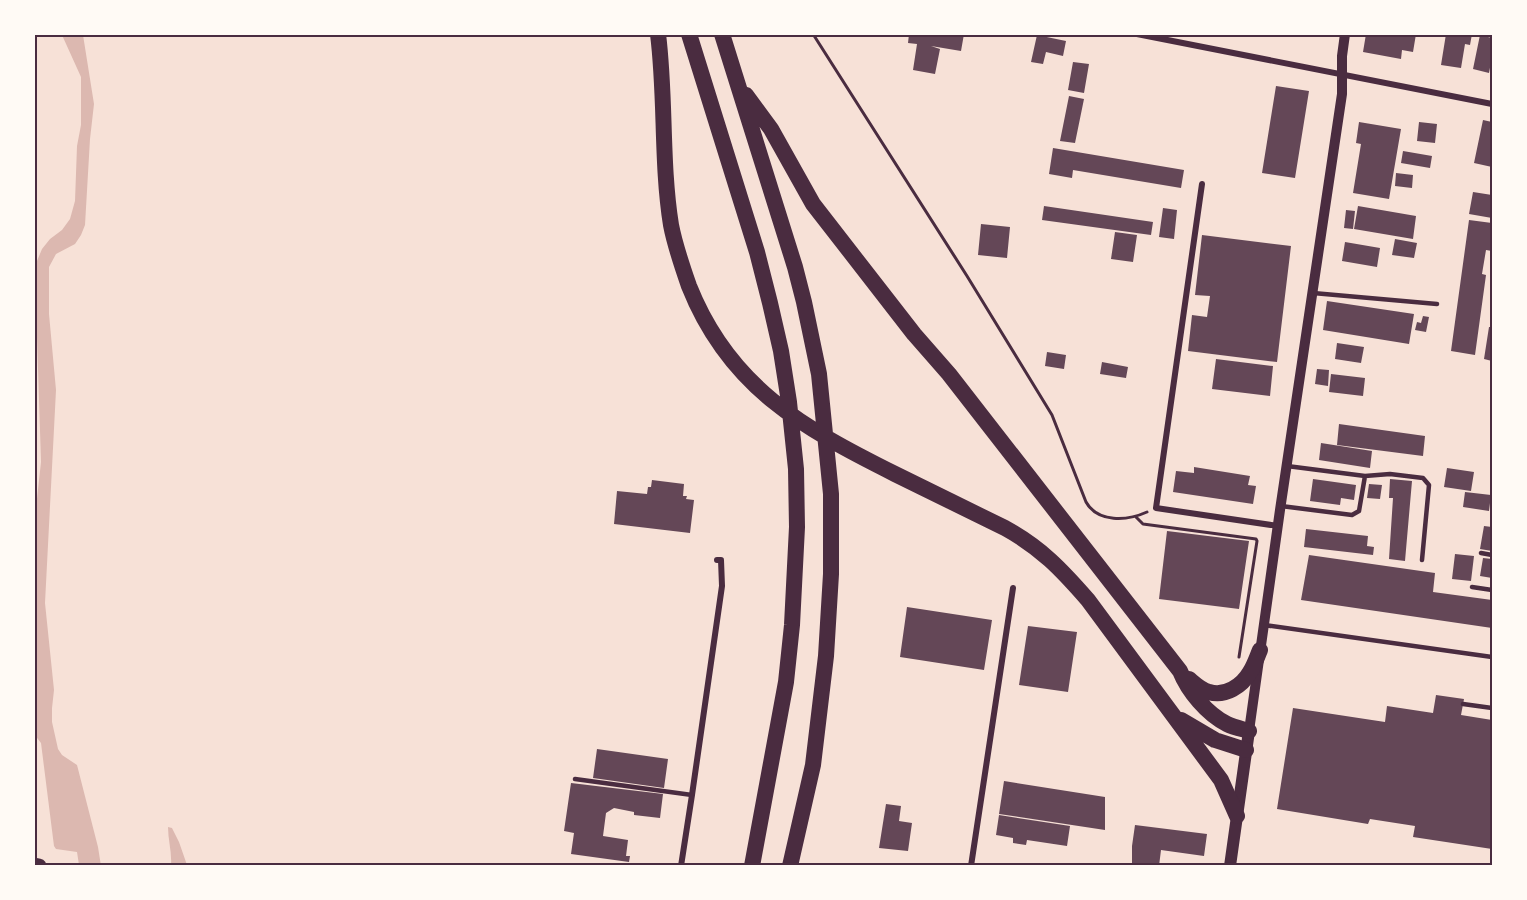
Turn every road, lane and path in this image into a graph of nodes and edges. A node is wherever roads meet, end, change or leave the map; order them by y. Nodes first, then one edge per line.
1 (658, 34) edge
2 (689, 34) edge
3 (722, 34) edge
4 (813, 34) edge
5 (1137, 34) edge
6 (1345, 34) edge
7 (1342, 75) junction
8 (736, 82) junction
9 (1492, 104) edge
10 (1202, 184) dead end
11 (1313, 293) junction
12 (1437, 304) dead end
13 (1287, 466) junction
14 (1365, 476) junction
15 (1281, 506) junction
16 (1156, 508) junction
17 (1136, 517) junction
18 (1278, 526) junction
19 (1481, 553) dead end
20 (1492, 555) edge
21 (719, 560) dead end
22 (1422, 560) dead end
23 (1472, 587) dead end
24 (1013, 588) dead end
25 (1492, 591) edge
26 (1263, 625) junction
27 (1260, 650) junction
28 (1492, 657) edge
29 (1238, 664) dead end
30 (1180, 671) junction
31 (1463, 704) dead end
32 (1492, 708) edge
33 (1170, 712) junction
34 (1249, 731) junction
35 (1246, 750) junction
36 (575, 779) dead end
37 (692, 795) junction
38 (1238, 816) junction
39 (681, 866) edge
40 (752, 866) edge
41 (790, 866) edge
42 (972, 866) edge
43 (1230, 866) edge

1 - 33 highway
2 - 40 highway
3 - 8 highway
4 - 17 path
5 - 7 street
6 - 7 street
7 - 9 street
7 - 11 street
8 - 30 highway
8 - 41 highway
10 - 16 street
11 - 12 lane
11 - 13 street
13 - 14 lane
13 - 15 street
14 - 15 lane
14 - 22 lane
15 - 18 street
16 - 17 path
16 - 18 street
17 - 29 path
18 - 26 street
19 - 20 lane
21 - 37 street
23 - 25 lane
24 - 42 street
26 - 27 street
26 - 28 lane
27 - 30 highway
27 - 34 street
30 - 34 highway
31 - 32 lane
33 - 35 highway
33 - 38 highway
34 - 35 main road
35 - 38 main road
36 - 37 lane
37 - 39 street
38 - 43 main road

